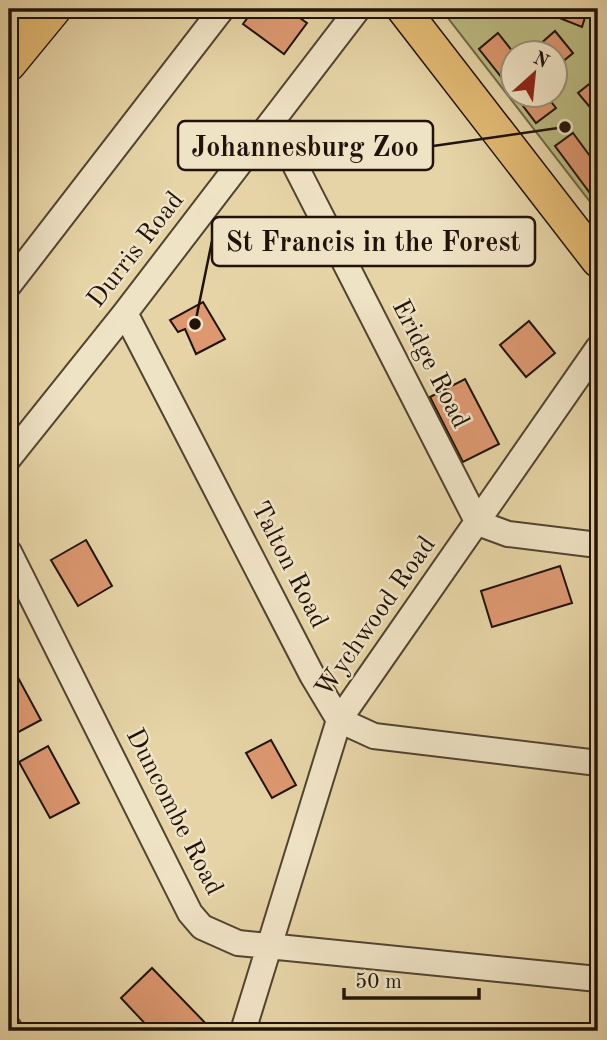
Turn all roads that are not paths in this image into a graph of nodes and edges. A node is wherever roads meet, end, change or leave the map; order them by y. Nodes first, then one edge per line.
1 (15, 9) edge
2 (54, 9) edge
3 (222, 9) edge
4 (358, 9) edge
5 (403, 9) edge
6 (9, 17) edge
7 (9, 65) edge
8 (273, 122) junction
9 (598, 261) edge
10 (9, 285) edge
11 (125, 313) junction
12 (598, 348) edge
13 (9, 458) edge
14 (478, 523) junction
15 (598, 545) edge
16 (9, 552) edge
17 (339, 720) junction
18 (598, 763) edge
19 (269, 946) junction
20 (598, 979) edge
21 (243, 1031) edge

1 - 6 main road
2 - 7 main road
3 - 10 street
4 - 8 street, Durris Road
5 - 9 main road
8 - 11 street, Durris Road
8 - 14 street, Eridge Road
11 - 13 street, Durris Road
11 - 17 street, Talton Road
12 - 14 street, Wychwood Road
14 - 15 street
14 - 17 street, Wychwood Road
16 - 19 street, Duncombe Road
17 - 18 street
17 - 19 street, Wychwood Road
19 - 20 street, Duncombe Road
19 - 21 street, Wychwood Road

